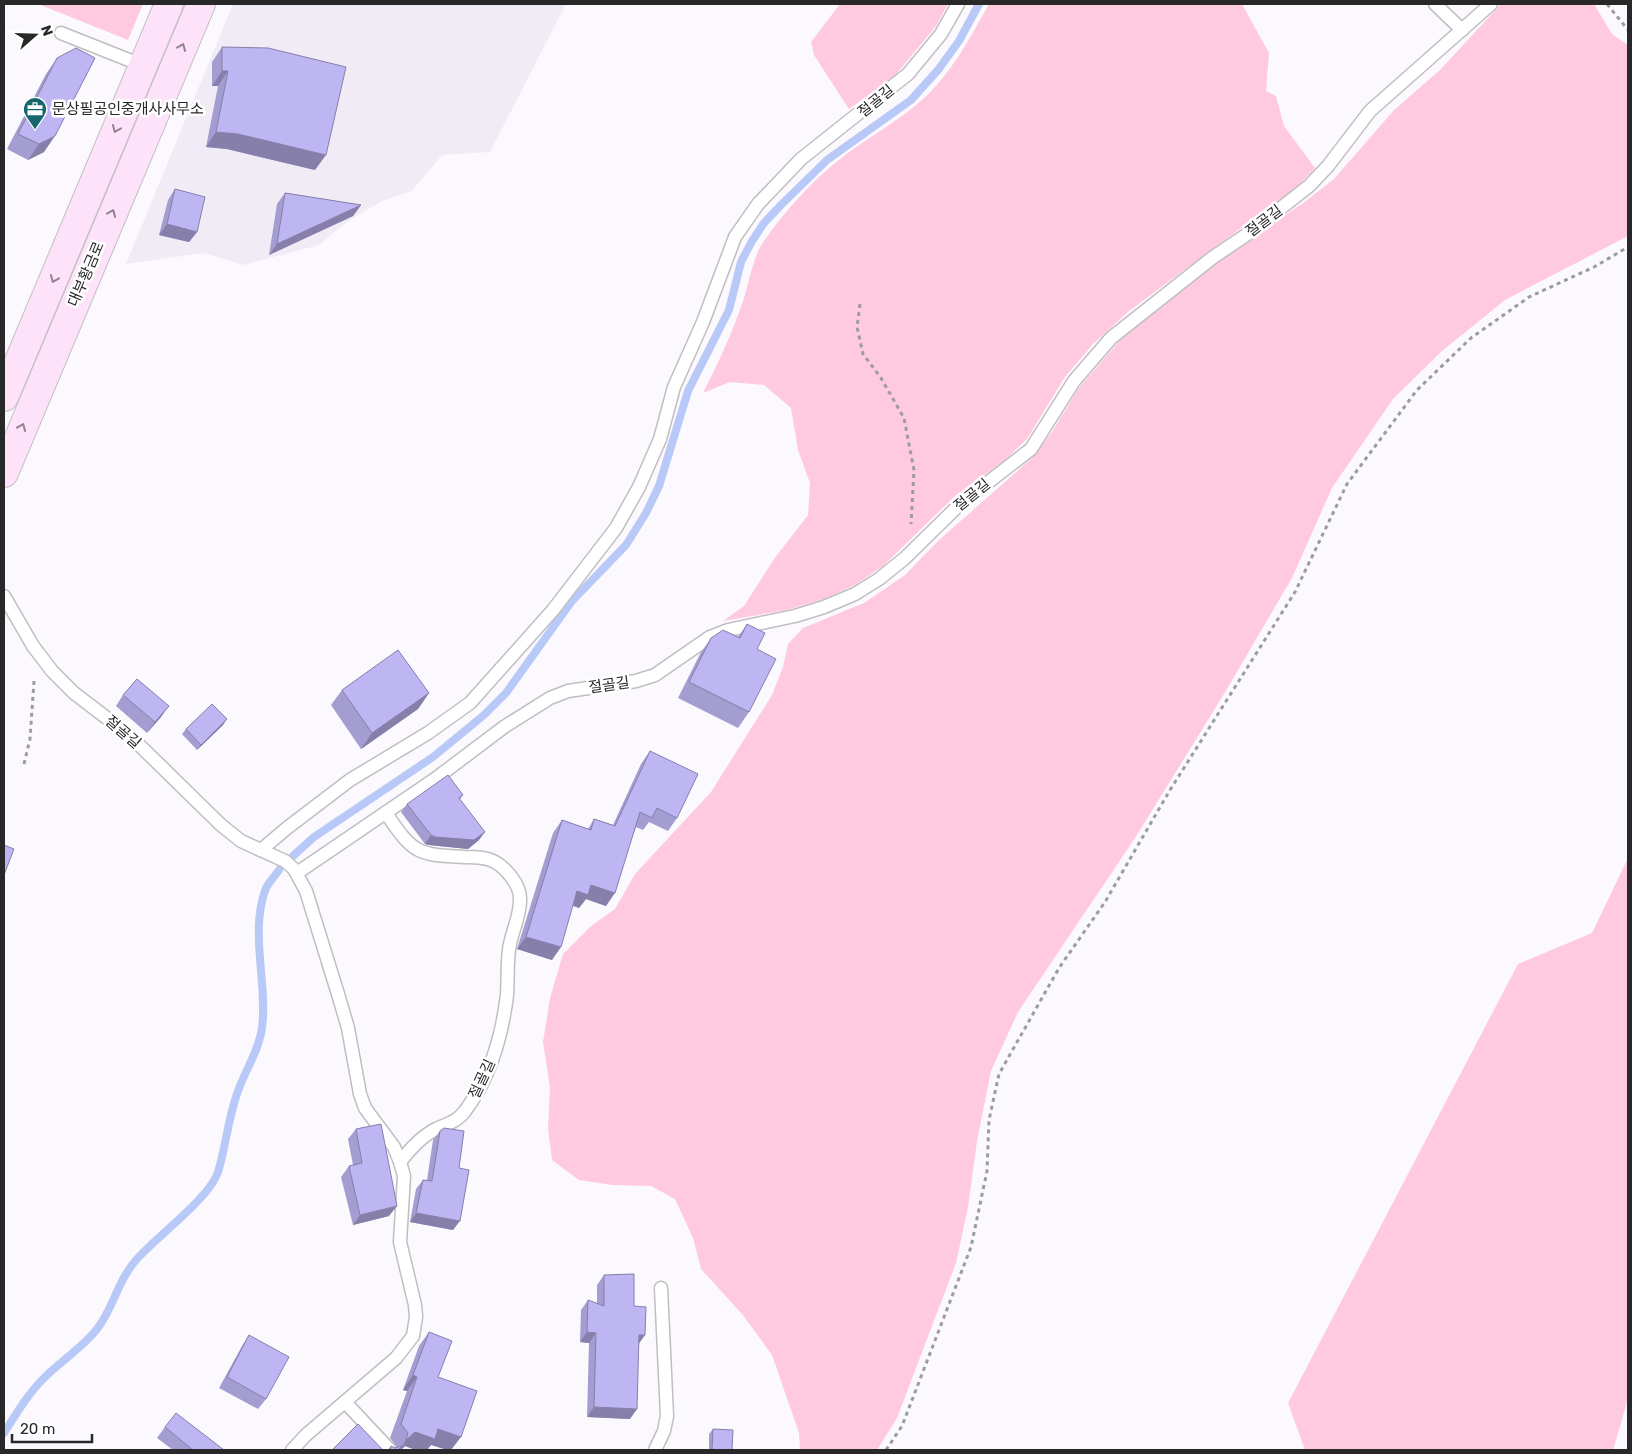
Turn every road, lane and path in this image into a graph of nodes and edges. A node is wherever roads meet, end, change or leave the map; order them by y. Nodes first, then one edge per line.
1 (169, 4) edge
2 (201, 4) edge
3 (958, 4) edge
4 (1435, 4) edge
5 (1491, 4) edge
6 (1607, 4) edge
7 (1462, 30) junction
8 (1628, 30) edge
9 (61, 33) dead end
10 (157, 70) junction
11 (1628, 247) edge
12 (860, 304) dead end
13 (4, 397) edge
14 (4, 473) edge
15 (905, 558) junction
16 (4, 596) edge
17 (33, 646) junction
18 (24, 764) dead end
19 (386, 813) junction
20 (260, 850) junction
21 (297, 873) junction
22 (400, 1162) junction
23 (661, 1288) dead end
24 (344, 1402) junction
25 (292, 1450) edge
26 (390, 1450) edge
27 (655, 1450) edge
28 (886, 1450) edge

1 - 10 main road, 대부황금로
10 -> 2 main road, 대부황금로
3 - 20 lane, 절골길
4 - 7 lane
5 - 7 lane, 절골길
6 - 8 path
7 - 15 lane, 절골길
9 - 10 lane
10 -> 13 main road, 대부황금로
14 -> 10 main road, 대부황금로
11 - 28 path
12 - 15 path
15 - 19 lane, 절골길
16 - 17 lane, 절골길
17 - 18 path
17 - 20 lane, 절골길
19 - 21 lane, 절골길
19 - 22 lane, 절골길
20 - 21 lane, 절골길
21 - 22 lane, 절골길
22 - 24 lane, 절골길
23 - 27 lane
24 - 25 lane, 절골길
24 - 26 lane

